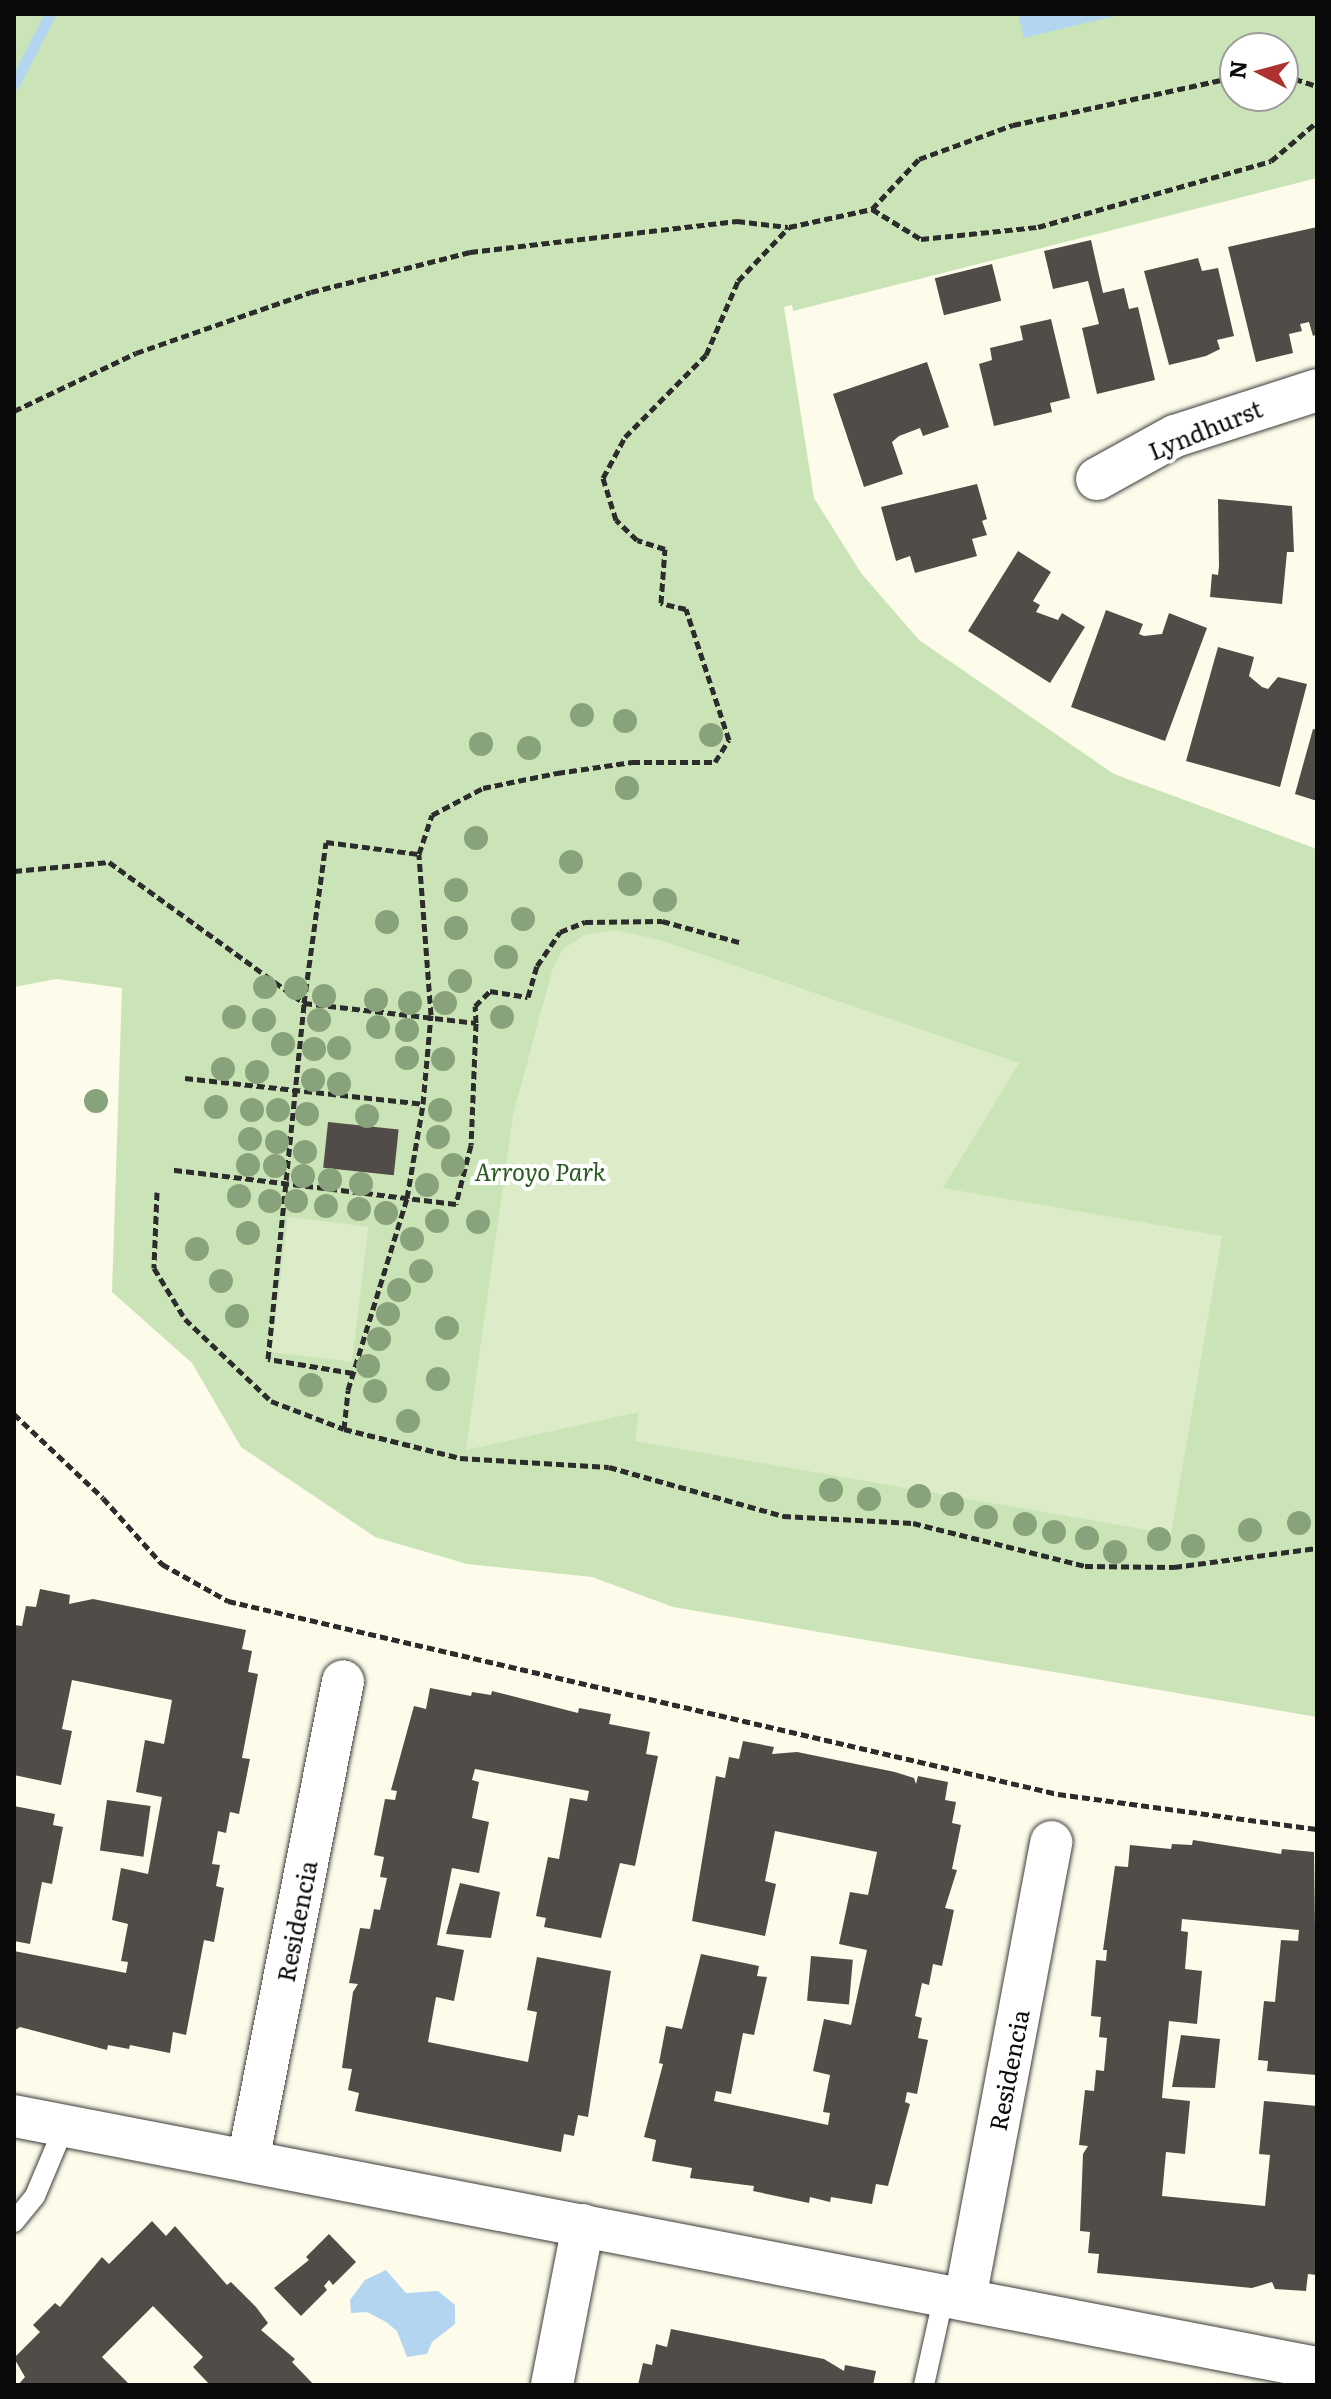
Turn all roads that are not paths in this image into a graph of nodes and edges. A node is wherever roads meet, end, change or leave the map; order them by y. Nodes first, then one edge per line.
1 (1317, 390) edge
2 (1097, 479) dead end
3 (343, 1681) dead end
4 (1051, 1842) dead end
5 (14, 2116) edge
6 (65, 2125) junction
7 (248, 2161) junction
8 (14, 2222) edge
9 (583, 2225) junction
10 (954, 2297) junction
11 (1317, 2368) edge
12 (552, 2385) edge
13 (924, 2385) edge

1 - 2 street, Lyndhurst
3 - 7 street, Residencia
4 - 10 street, Residencia
5 - 6 street
6 - 7 street
6 - 8 lane
7 - 9 street
9 - 10 street
9 - 12 street
10 - 11 street
10 - 13 lane

